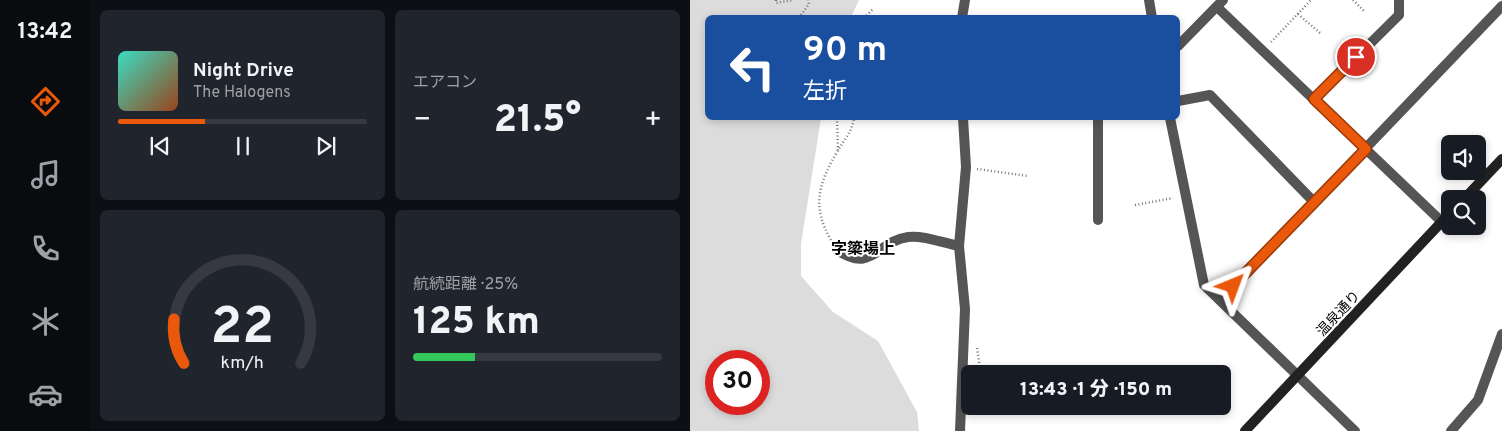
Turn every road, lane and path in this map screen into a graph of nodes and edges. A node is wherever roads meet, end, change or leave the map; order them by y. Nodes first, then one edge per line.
1 (776, 0) edge
2 (793, 0) edge
3 (808, 0) edge
4 (965, 0) edge
5 (1149, 0) edge
6 (1311, 0) edge
7 (1353, 0) edge
8 (1399, 0) edge
9 (1220, 3) edge
10 (1502, 6) edge
11 (873, 9) dead end
12 (1364, 11) dead end
13 (1298, 14) junction
14 (801, 15) edge
15 (867, 15) edge
16 (962, 15) edge
17 (1152, 15) edge
18 (1320, 33) dead end
19 (1180, 44) edge
20 (1263, 50) junction
21 (1314, 99) junction
22 (1180, 102) edge
23 (837, 120) edge
24 (854, 120) edge
25 (963, 120) edge
26 (1098, 120) edge
27 (1170, 120) edge
28 (1366, 149) junction
29 (838, 152) junction
30 (1502, 159) edge
31 (966, 167) junction
32 (1028, 176) dead end
33 (1473, 190) edge
34 (1187, 195) junction
35 (1314, 202) junction
36 (1135, 205) dead end
37 (1098, 220) dead end
38 (1441, 221) edge
39 (1441, 223) edge
40 (959, 246) junction
41 (838, 250) joint
42 (1220, 300) junction
43 (1502, 334) edge
44 (1299, 376) junction
45 (960, 431) edge
46 (1245, 431) edge
47 (1356, 431) edge
48 (1451, 431) edge

1 - 2 path
3 - 14 path
4 - 16 street
5 - 17 street
6 - 13 path
7 - 12 path
8 - 21 street
9 - 19 street
9 - 20 street
10 - 28 street
11 - 15 path
13 - 18 path
13 - 20 path
20 - 21 street
21 - 28 street
22 - 35 street
23 - 29 path
24 - 29 path
25 - 31 street
26 - 37 street
27 - 34 street
28 - 35 street
28 - 38 street
29 - 41 path
30 - 33 street
31 - 32 path
31 - 40 street
34 - 36 path
34 - 42 street
35 - 42 street
39 - 44 street, 温泉通り
40 - 41 street
40 - 45 street
42 - 44 street
43 - 48 street
44 - 46 street, 温泉通り
44 - 47 street

